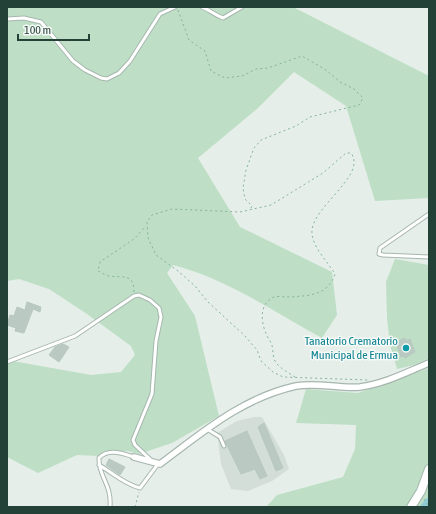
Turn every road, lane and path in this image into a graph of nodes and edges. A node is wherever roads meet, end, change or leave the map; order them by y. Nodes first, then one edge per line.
1 (176, 7) edge
2 (202, 7) edge
3 (242, 7) edge
4 (7, 19) edge
5 (250, 211) junction
6 (429, 214) edge
7 (147, 226) junction
8 (429, 257) edge
9 (134, 296) junction
10 (7, 362) edge
11 (429, 363) edge
12 (295, 377) junction
13 (380, 383) junction
14 (205, 429) junction
15 (224, 446) dead end
16 (134, 458) joint
17 (155, 463) junction
18 (98, 465) junction
19 (429, 470) edge
20 (140, 488) junction
21 (424, 498) dead end
22 (428, 506) edge
23 (110, 507) edge
24 (135, 507) edge
25 (412, 507) edge

1 - 4 lane
1 - 5 path
2 - 3 lane
5 - 7 path
5 - 12 path
6 - 8 lane
7 - 9 path
7 - 12 path
9 - 10 lane
9 - 17 lane
11 - 13 street
12 - 13 path
13 - 14 street
14 - 15 lane
14 - 17 street
16 - 17 street
16 - 18 lane
17 - 20 lane
18 - 20 lane
18 - 23 lane
19 - 25 main road
20 - 24 path
21 - 22 path

